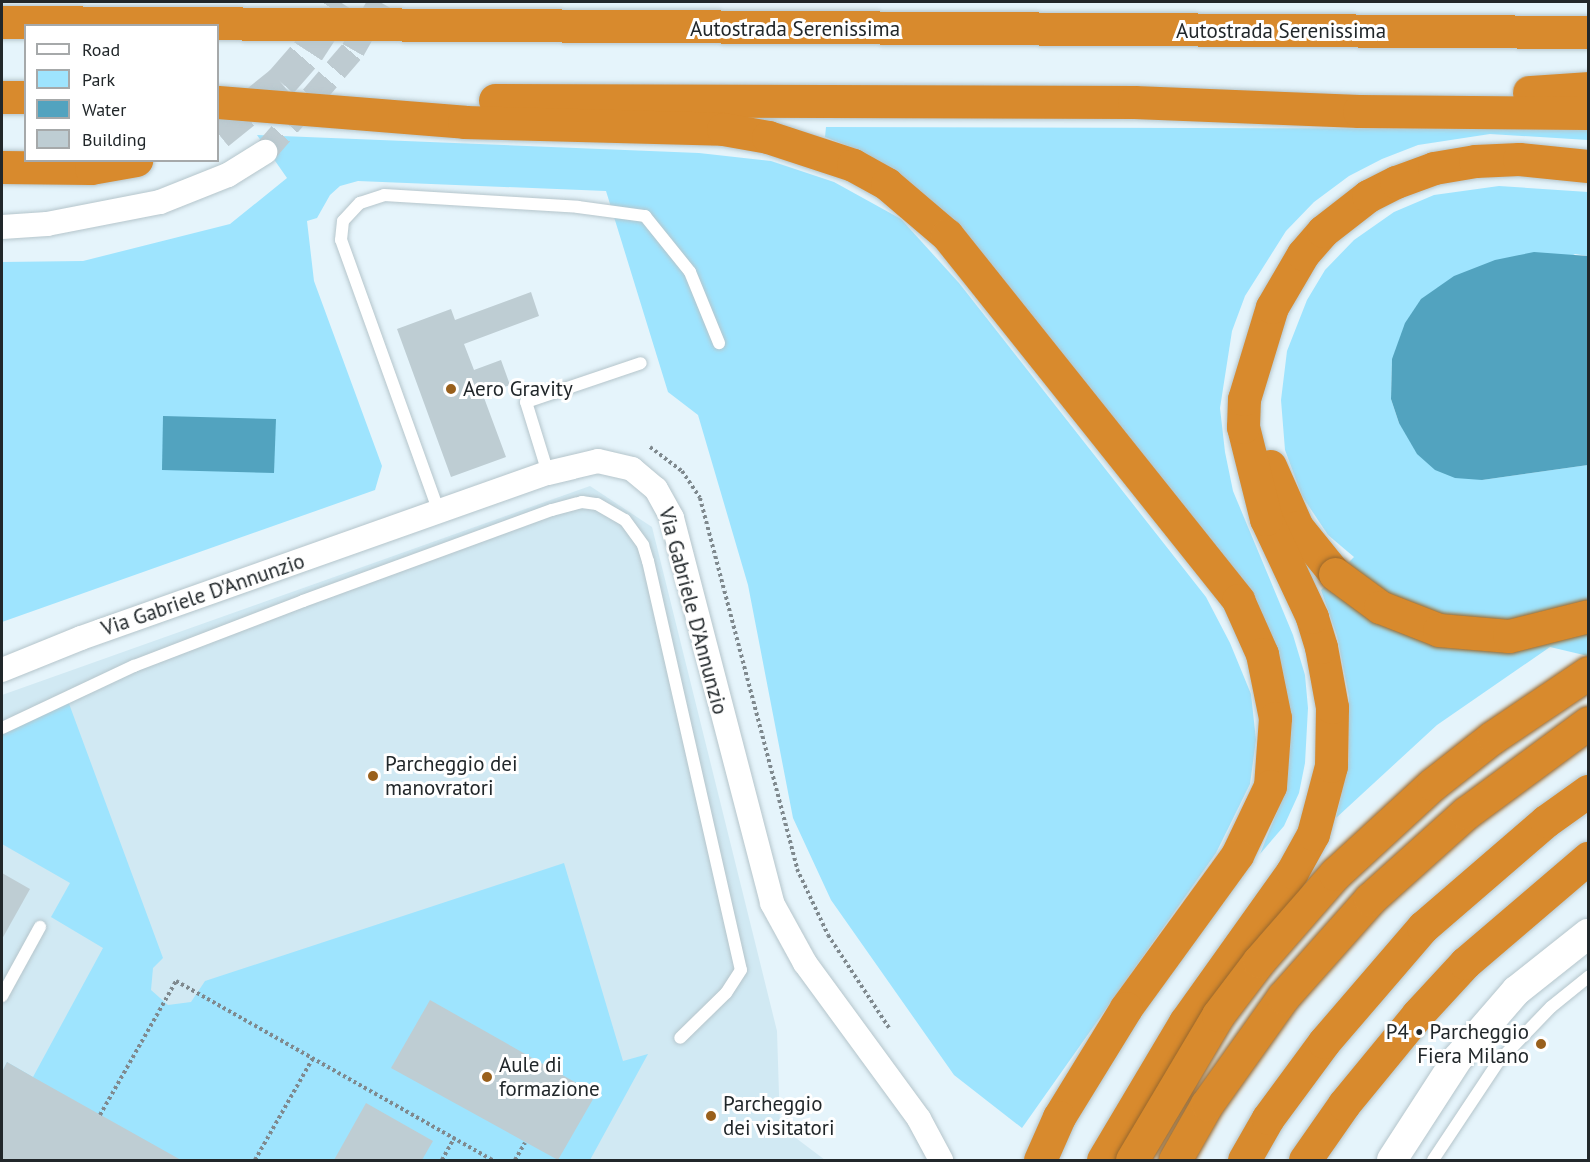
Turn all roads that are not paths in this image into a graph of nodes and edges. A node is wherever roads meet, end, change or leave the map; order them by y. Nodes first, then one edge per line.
1 (2, 22) edge
2 (1588, 32) edge
3 (1588, 88) edge
4 (2, 97) edge
5 (24, 98) edge
6 (219, 100) edge
7 (219, 100) edge
8 (1134, 102) junction
9 (1588, 113) edge
10 (266, 152) tunnel mouth
11 (125, 162) edge
12 (1588, 166) edge
13 (2, 167) edge
14 (2, 226) edge
15 (1260, 336) junction
16 (719, 343) dead end
17 (641, 363) dead end
18 (548, 473) junction
19 (439, 512) junction
20 (1588, 616) edge
21 (2, 670) edge
22 (1588, 673) edge
23 (1588, 723) edge
24 (2, 728) edge
25 (1588, 791) edge
26 (1588, 858) edge
27 (40, 927) dead end
28 (1588, 934) edge
29 (1588, 977) edge
30 (2, 996) edge
31 (680, 1038) dead end
32 (941, 1161) edge
33 (1040, 1161) edge
34 (1103, 1161) edge
35 (1132, 1161) edge
36 (1175, 1161) edge
37 (1244, 1161) edge
38 (1305, 1161) edge
39 (1392, 1161) edge
40 (1433, 1161) edge

1 - 2 highway, Autostrada Serenissima
3 - 8 highway
4 - 5 highway
6 - 8 highway
7 - 33 highway
8 - 9 highway
10 - 14 street
11 - 13 highway
12 - 15 highway
15 - 20 highway, bridge
15 - 34 highway
16 - 19 lane
17 - 18 lane
18 - 19 street, Via Gabriele D'Annunzio
18 - 32 street, Via Gabriele D'Annunzio
19 - 21 street, Via Gabriele D'Annunzio
22 - 35 highway, bridge
23 - 36 highway, bridge
24 - 31 lane
25 - 37 highway
26 - 38 highway
27 - 30 lane
28 - 39 street
29 - 40 lane

